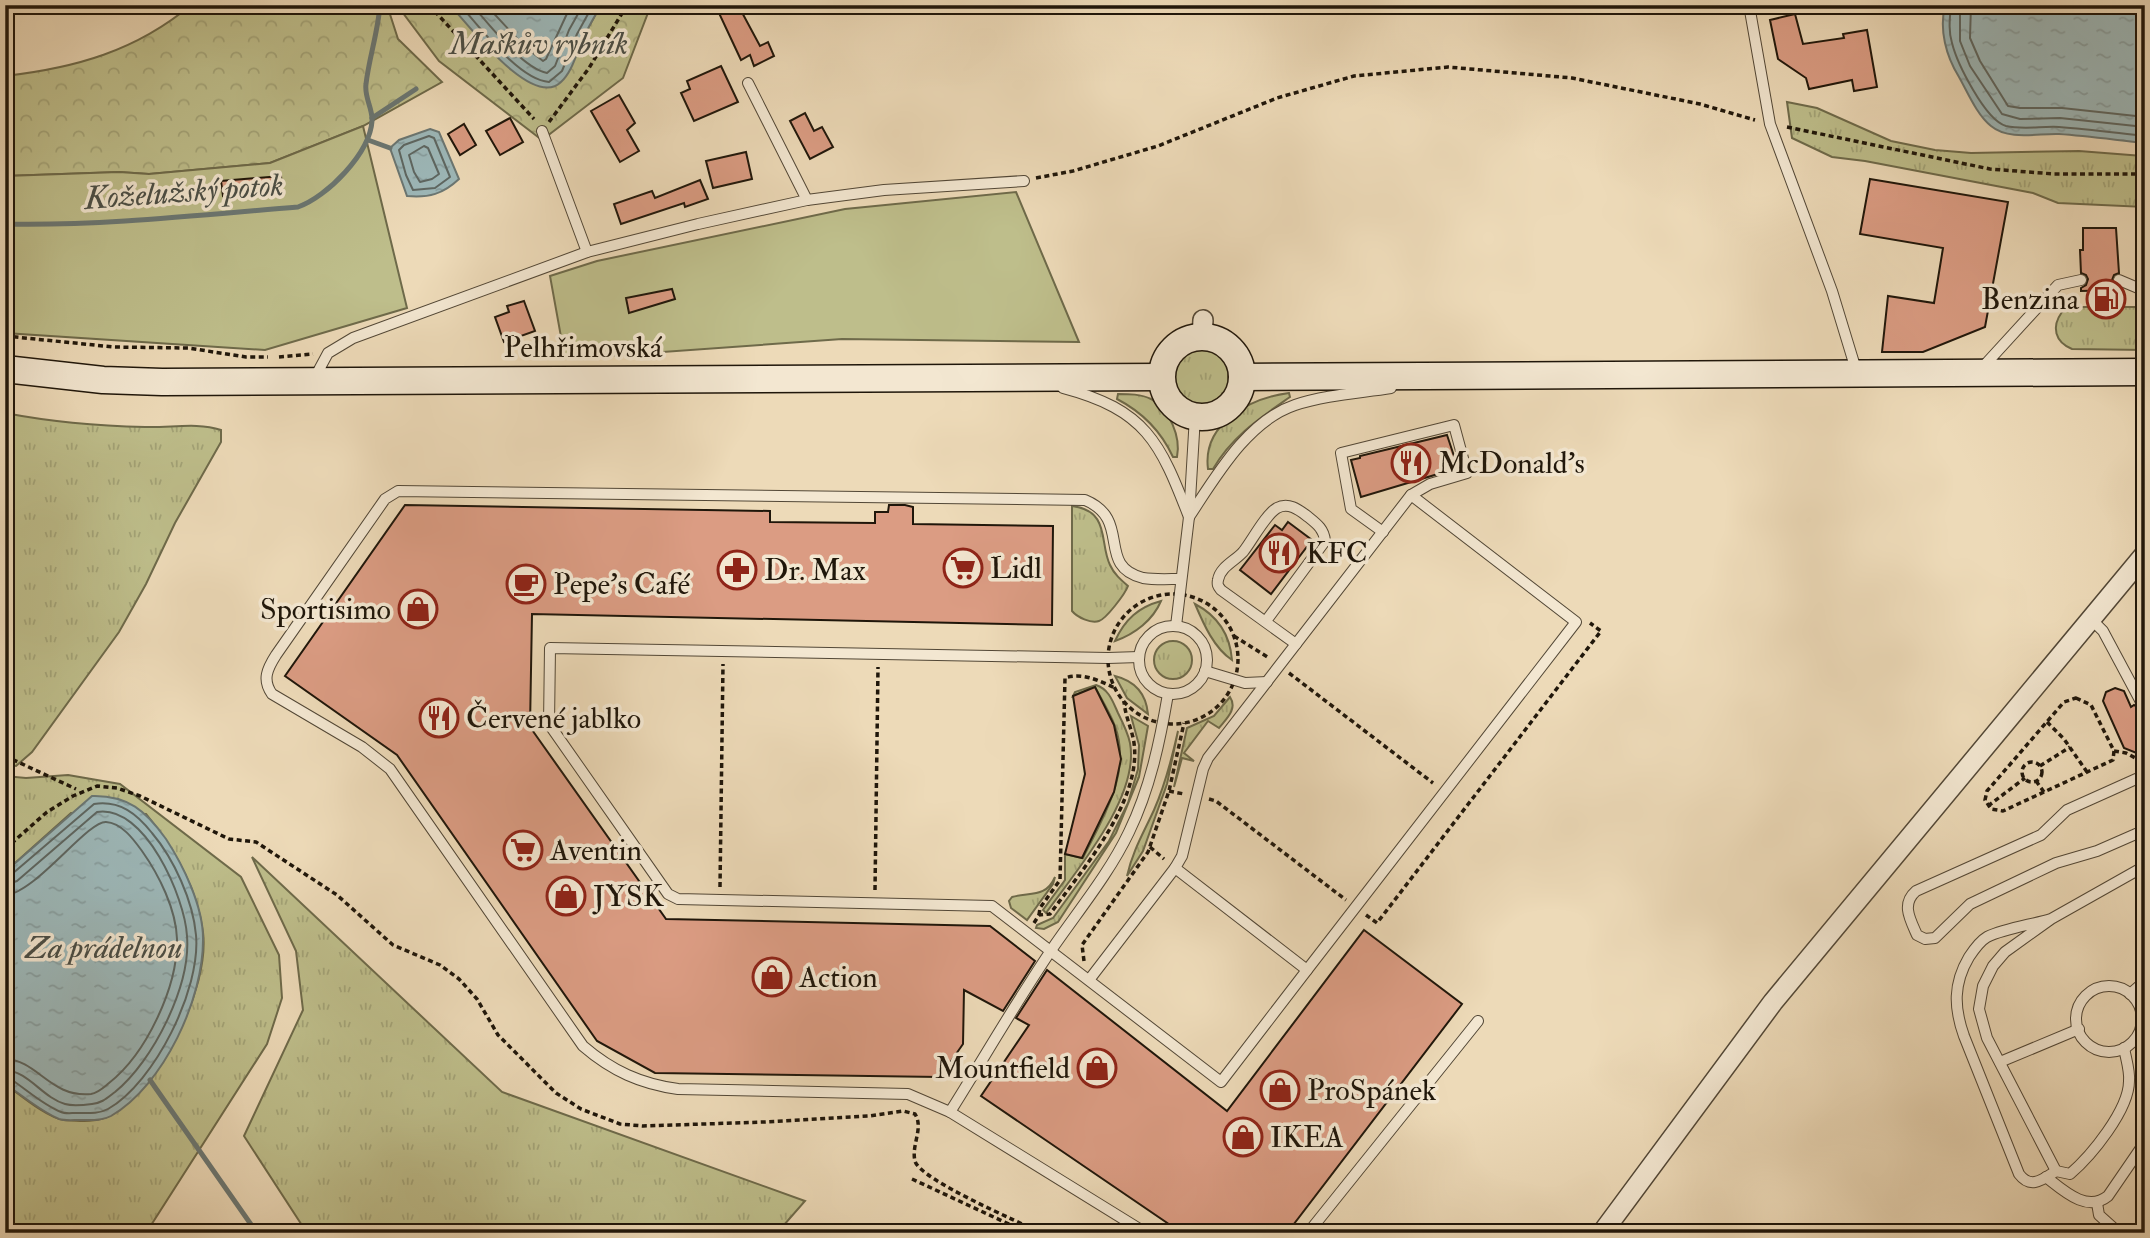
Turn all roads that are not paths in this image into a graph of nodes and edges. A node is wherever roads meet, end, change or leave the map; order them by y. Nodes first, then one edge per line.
1 (1749, 5) edge
2 (748, 83) dead end
3 (542, 131) road end
4 (1024, 181) road end
5 (807, 200) junction
6 (587, 251) junction
7 (2081, 280) dead end
8 (2119, 280) dead end
9 (2145, 291) edge
10 (5, 369) edge
11 (1979, 372) junction
12 (2145, 372) edge
13 (1857, 373) junction
14 (1475, 375) junction
15 (1161, 377) junction
16 (1242, 377) junction
17 (1026, 378) junction
18 (312, 383) junction
19 (1195, 416) junction
20 (1411, 495) junction
21 (1189, 517) junction
22 (1383, 532) junction
23 (2145, 554) edge
24 (1181, 579) junction
25 (2091, 619) junction
26 (1266, 621) junction
27 (1176, 626) junction
28 (1296, 643) junction
29 (1139, 657) junction
30 (1205, 671) junction
31 (1267, 682) junction
32 (1168, 694) junction
33 (2141, 702) dead end
34 (2145, 775) edge
35 (2145, 830) edge
36 (2145, 866) edge
37 (1175, 868) junction
38 (2051, 919) junction
39 (1050, 951) junction
40 (1307, 970) junction
41 (1089, 980) junction
42 (2145, 981) edge
43 (2130, 994) junction
44 (1478, 1021) dead end
45 (2078, 1030) junction
46 (2124, 1048) junction
47 (2000, 1062) junction
48 (950, 1112) junction
49 (2145, 1142) edge
50 (2056, 1171) junction
51 (2046, 1177) junction
52 (2097, 1203) junction
53 (2145, 1225) edge
54 (1146, 1233) edge
55 (1308, 1233) edge
56 (1602, 1233) edge
57 (2119, 1233) edge
58 (2139, 1233) edge

1 - 13 lane
2 - 5 lane
3 - 6 lane
4 - 5 lane
5 - 6 lane
6 - 18 lane
7 - 11 lane
8 - 9 lane
10 - 18 main road, Pelhřimovská
11 - 12 main road
11 - 13 main road
13 - 14 main road
14 - 16 main road
14 - 21 lane
15 - 16 main road
15 - 17 main road, Pelhřimovská
15 - 19 main road
16 - 19 main road
17 - 18 main road, Pelhřimovská
17 - 21 lane
19 - 21 lane
20 - 22 lane
20 - 22 lane
20 - 40 lane
21 - 24 lane
22 - 28 lane
23 - 25 street
24 - 27 lane
24 - 48 lane
25 - 33 lane
25 - 56 street
26 - 26 lane
26 - 28 lane
27 - 29 lane
27 - 30 lane
28 - 31 lane
29 - 32 lane
29 - 39 lane
30 - 31 lane
30 - 32 lane
31 - 37 lane
32 - 39 lane
34 - 35 lane
36 - 38 lane
37 - 40 lane
37 - 41 lane
38 - 47 lane
38 - 51 lane
39 - 41 lane
39 - 48 lane
40 - 41 lane
42 - 43 lane
43 - 45 lane
43 - 46 lane
44 - 55 lane
45 - 46 lane
45 - 47 lane
46 - 50 lane
47 - 50 lane
48 - 54 lane
49 - 52 lane
50 - 51 lane
51 - 52 lane
52 - 57 lane
53 - 58 lane

